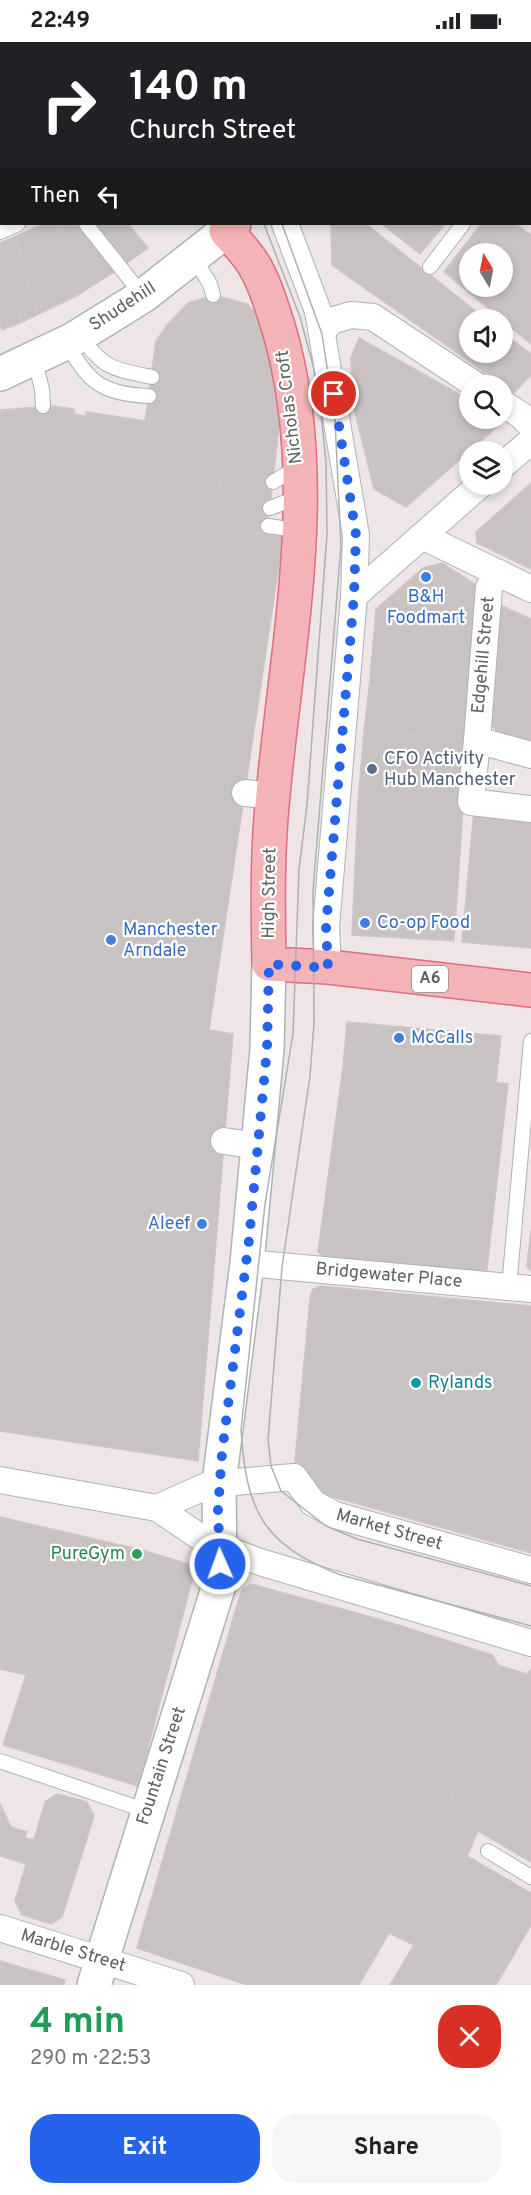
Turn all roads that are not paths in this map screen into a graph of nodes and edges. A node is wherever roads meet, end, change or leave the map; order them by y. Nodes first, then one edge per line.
1 (16, 225) edge
2 (87, 225) edge
3 (285, 225) edge
4 (462, 225) edge
5 (230, 227) edge
6 (0, 232) edge
7 (194, 258) junction
8 (430, 267) dead end
9 (213, 295) dead end
10 (143, 296) junction
11 (323, 331) junction
12 (74, 339) junction
13 (34, 358) junction
14 (0, 374) edge
15 (460, 375) edge
16 (152, 377) dead end
17 (149, 396) dead end
18 (43, 406) dead end
19 (513, 410) edge
20 (531, 426) edge
21 (531, 441) edge
22 (513, 457) edge
23 (469, 495) edge
24 (268, 526) dead end
25 (423, 536) junction
26 (299, 538) junction
27 (499, 573) junction
28 (531, 589) edge
29 (354, 596) junction
30 (296, 598) joint
31 (477, 740) junction
32 (531, 755) edge
33 (531, 808) edge
34 (269, 964) junction
35 (328, 968) junction
36 (531, 990) edge
37 (531, 1041) edge
38 (224, 1141) dead end
39 (258, 1146) junction
40 (524, 1199) edge
41 (247, 1263) junction
42 (520, 1288) edge
43 (0, 1480) edge
44 (219, 1483) junction
45 (157, 1508) junction
46 (219, 1546) junction
47 (531, 1570) edge
48 (531, 1644) edge
49 (0, 1761) edge
50 (147, 1811) junction
51 (488, 1851) dead end
52 (531, 1877) edge
53 (0, 1928) edge
54 (98, 1972) edge
55 (181, 1985) edge

1 - 6 lane
2 - 10 lane
3 - 11 street
4 - 8 lane
5 - 7 street, Shudehill
5 - 26 main road, Nicholas Croft
7 - 9 lane
7 - 10 street, Shudehill
10 - 12 street, Shudehill
11 - 15 street
11 - 29 street
12 - 13 street, Shudehill
12 - 16 lane
12 - 17 lane
13 - 14 street, Shudehill
13 - 18 lane
19 - 20 street
21 - 22 street
23 - 25 street
24 - 26 lane
25 - 27 street
25 - 29 street
26 - 30 main road, Nicholas Croft
27 - 28 street
27 - 31 street, Edgehill Street
29 - 35 street
30 - 34 main road, High Street
31 - 32 street, Edgehill Street
31 - 33 street, Edgehill Street
34 - 35 main road, A6
34 - 39 street, High Street
35 - 36 main road, A6
37 - 40 lane
38 - 39 street
39 - 41 street, High Street
40 - 42 lane
41 - 42 street, Bridgewater Place
41 - 44 street, High Street
43 - 45 street
44 - 45 street, Market Street
44 - 46 street, High Street
44 - 47 street, Market Street
45 - 46 street
46 - 48 street
46 - 50 street, Fountain Street
49 - 50 lane
50 - 54 street, Fountain Street
51 - 52 lane
53 - 54 street, Marble Street
54 - 55 street, Marble Street

